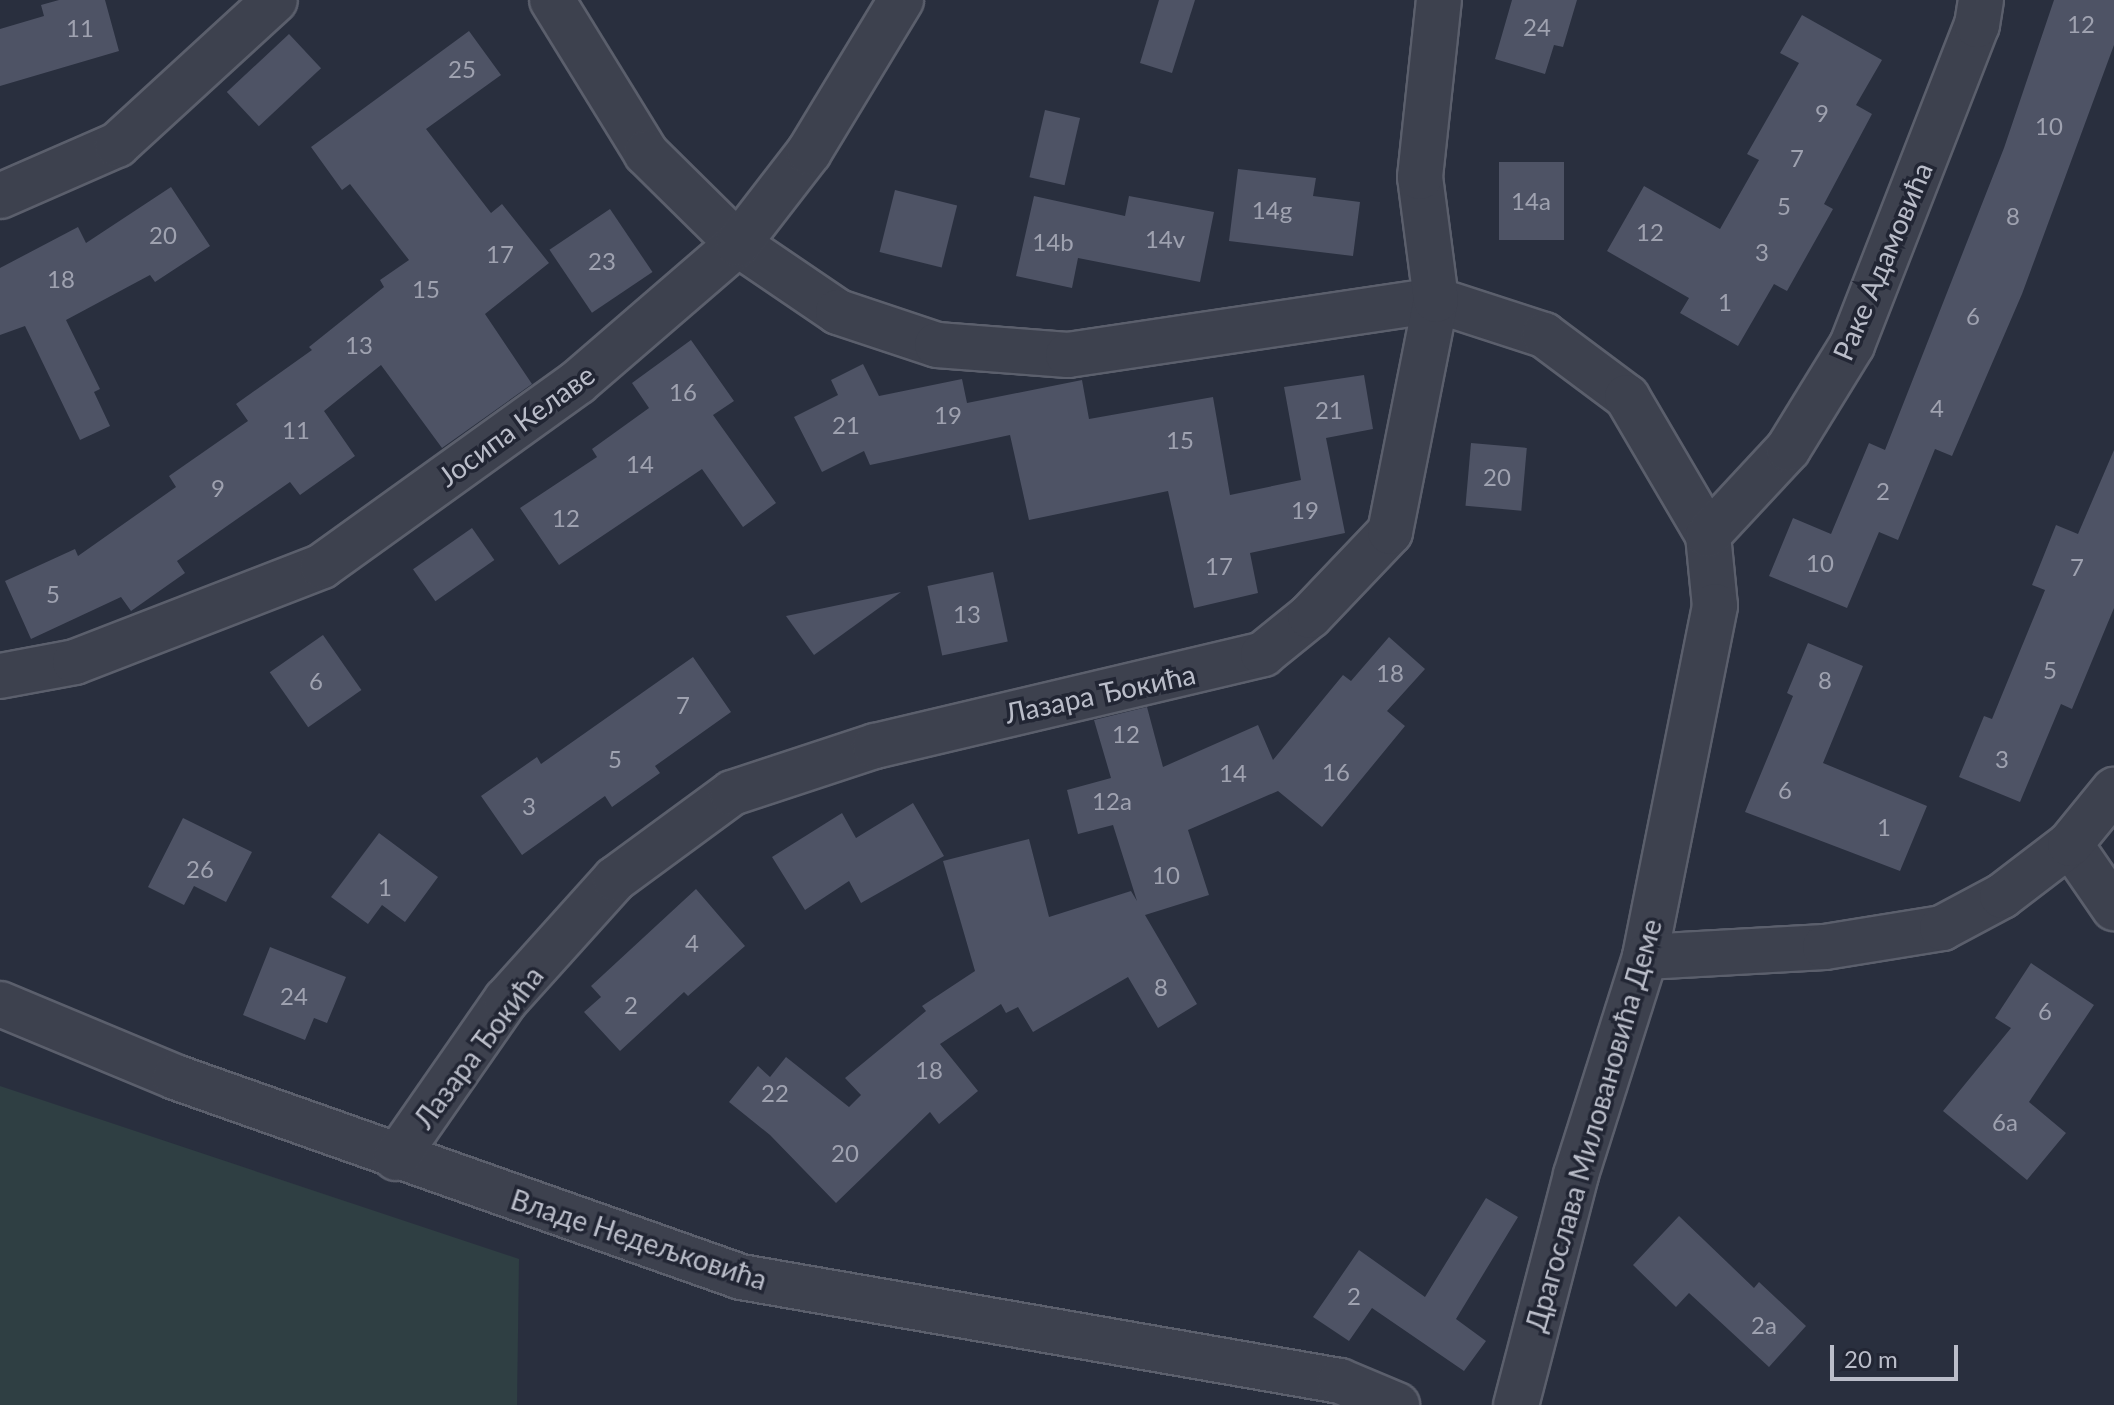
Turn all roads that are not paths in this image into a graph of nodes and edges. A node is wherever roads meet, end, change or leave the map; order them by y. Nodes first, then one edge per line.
1 (275, 0) edge
2 (552, 0) edge
3 (901, 0) edge
4 (1439, 0) edge
5 (1981, 0) edge
6 (0, 196) edge
7 (738, 244) junction
8 (1436, 300) junction
9 (1708, 535) junction
10 (0, 676) edge
11 (2114, 790) edge
12 (2070, 844) junction
13 (2114, 908) edge
14 (1645, 957) junction
15 (0, 1004) edge
16 (396, 1158) junction
17 (1397, 1405) edge
18 (1516, 1405) edge

1 - 6 street
2 - 7 street, Драгослава Миловановића Деме
3 - 7 street, Јосипа Келаве
4 - 8 street, Лазара Ђокића
5 - 9 street, Раке Адамовића
7 - 8 street, Драгослава Миловановића Деме
7 - 10 street, Јосипа Келаве
8 - 9 street, Драгослава Миловановића Деме
8 - 16 street, Лазара Ђокића
9 - 14 street, Драгослава Миловановића Деме
11 - 12 street
12 - 13 street
12 - 14 street
14 - 18 street, Драгослава Миловановића Деме
15 - 16 street, Владе Недељковића
16 - 17 street, Владе Недељковића

